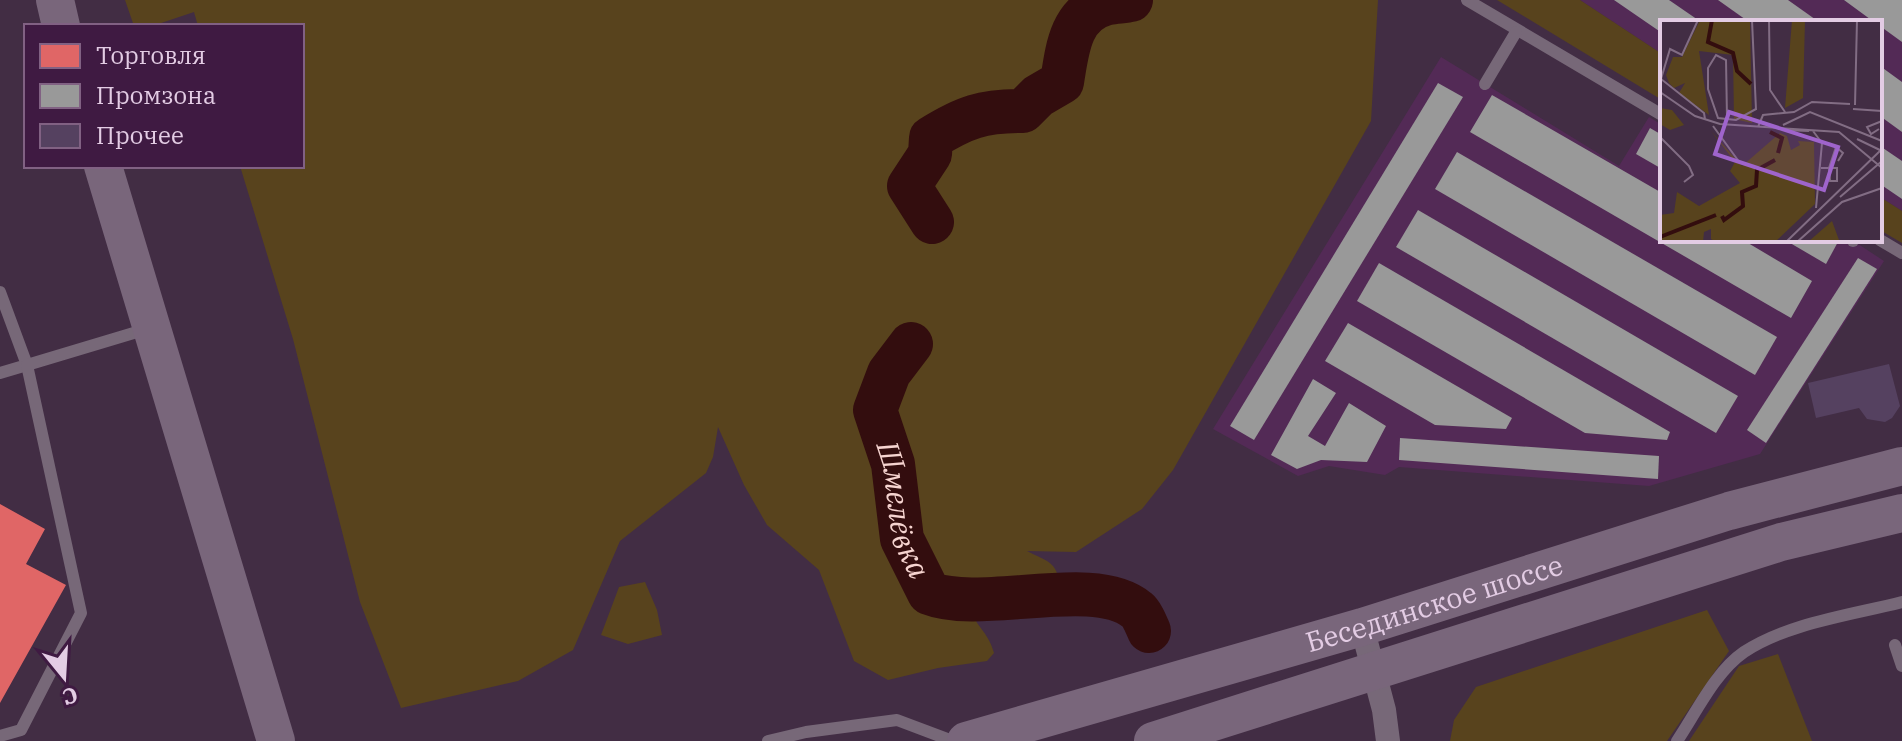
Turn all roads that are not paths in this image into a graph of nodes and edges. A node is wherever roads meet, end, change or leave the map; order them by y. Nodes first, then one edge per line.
1 (55, 0) edge
2 (1467, 0) edge
3 (61, 24) edge
4 (1516, 32) junction
5 (1485, 84) dead end
6 (1660, 114) edge
7 (104, 168) edge
8 (1882, 241) edge
9 (1902, 253) edge
10 (0, 292) edge
11 (154, 327) junction
12 (27, 365) junction
13 (0, 373) edge
14 (1902, 466) edge
15 (1902, 513) edge
16 (1902, 602) edge
17 (1362, 627) junction
18 (1895, 645) dead end
19 (1902, 666) edge
20 (1374, 673) junction
21 (0, 736) edge
22 (274, 737) edge
23 (768, 741) edge
24 (953, 741) edge
25 (966, 741) edge
26 (1153, 741) edge
27 (1388, 741) edge
28 (1677, 741) edge

1 - 3 main road
2 - 4 lane
4 - 5 lane
4 - 6 lane
7 - 11 main road
8 - 9 lane
10 - 12 lane
11 - 12 lane
11 - 22 main road
12 - 13 lane
12 - 21 lane
14 - 17 main road, Бесединское шоссе
15 - 20 main road, Бесединское шоссе
16 - 28 lane
17 - 20 street
17 - 25 main road, Бесединское шоссе
18 - 19 lane
20 - 26 main road, Бесединское шоссе
20 - 27 street
23 - 24 lane

